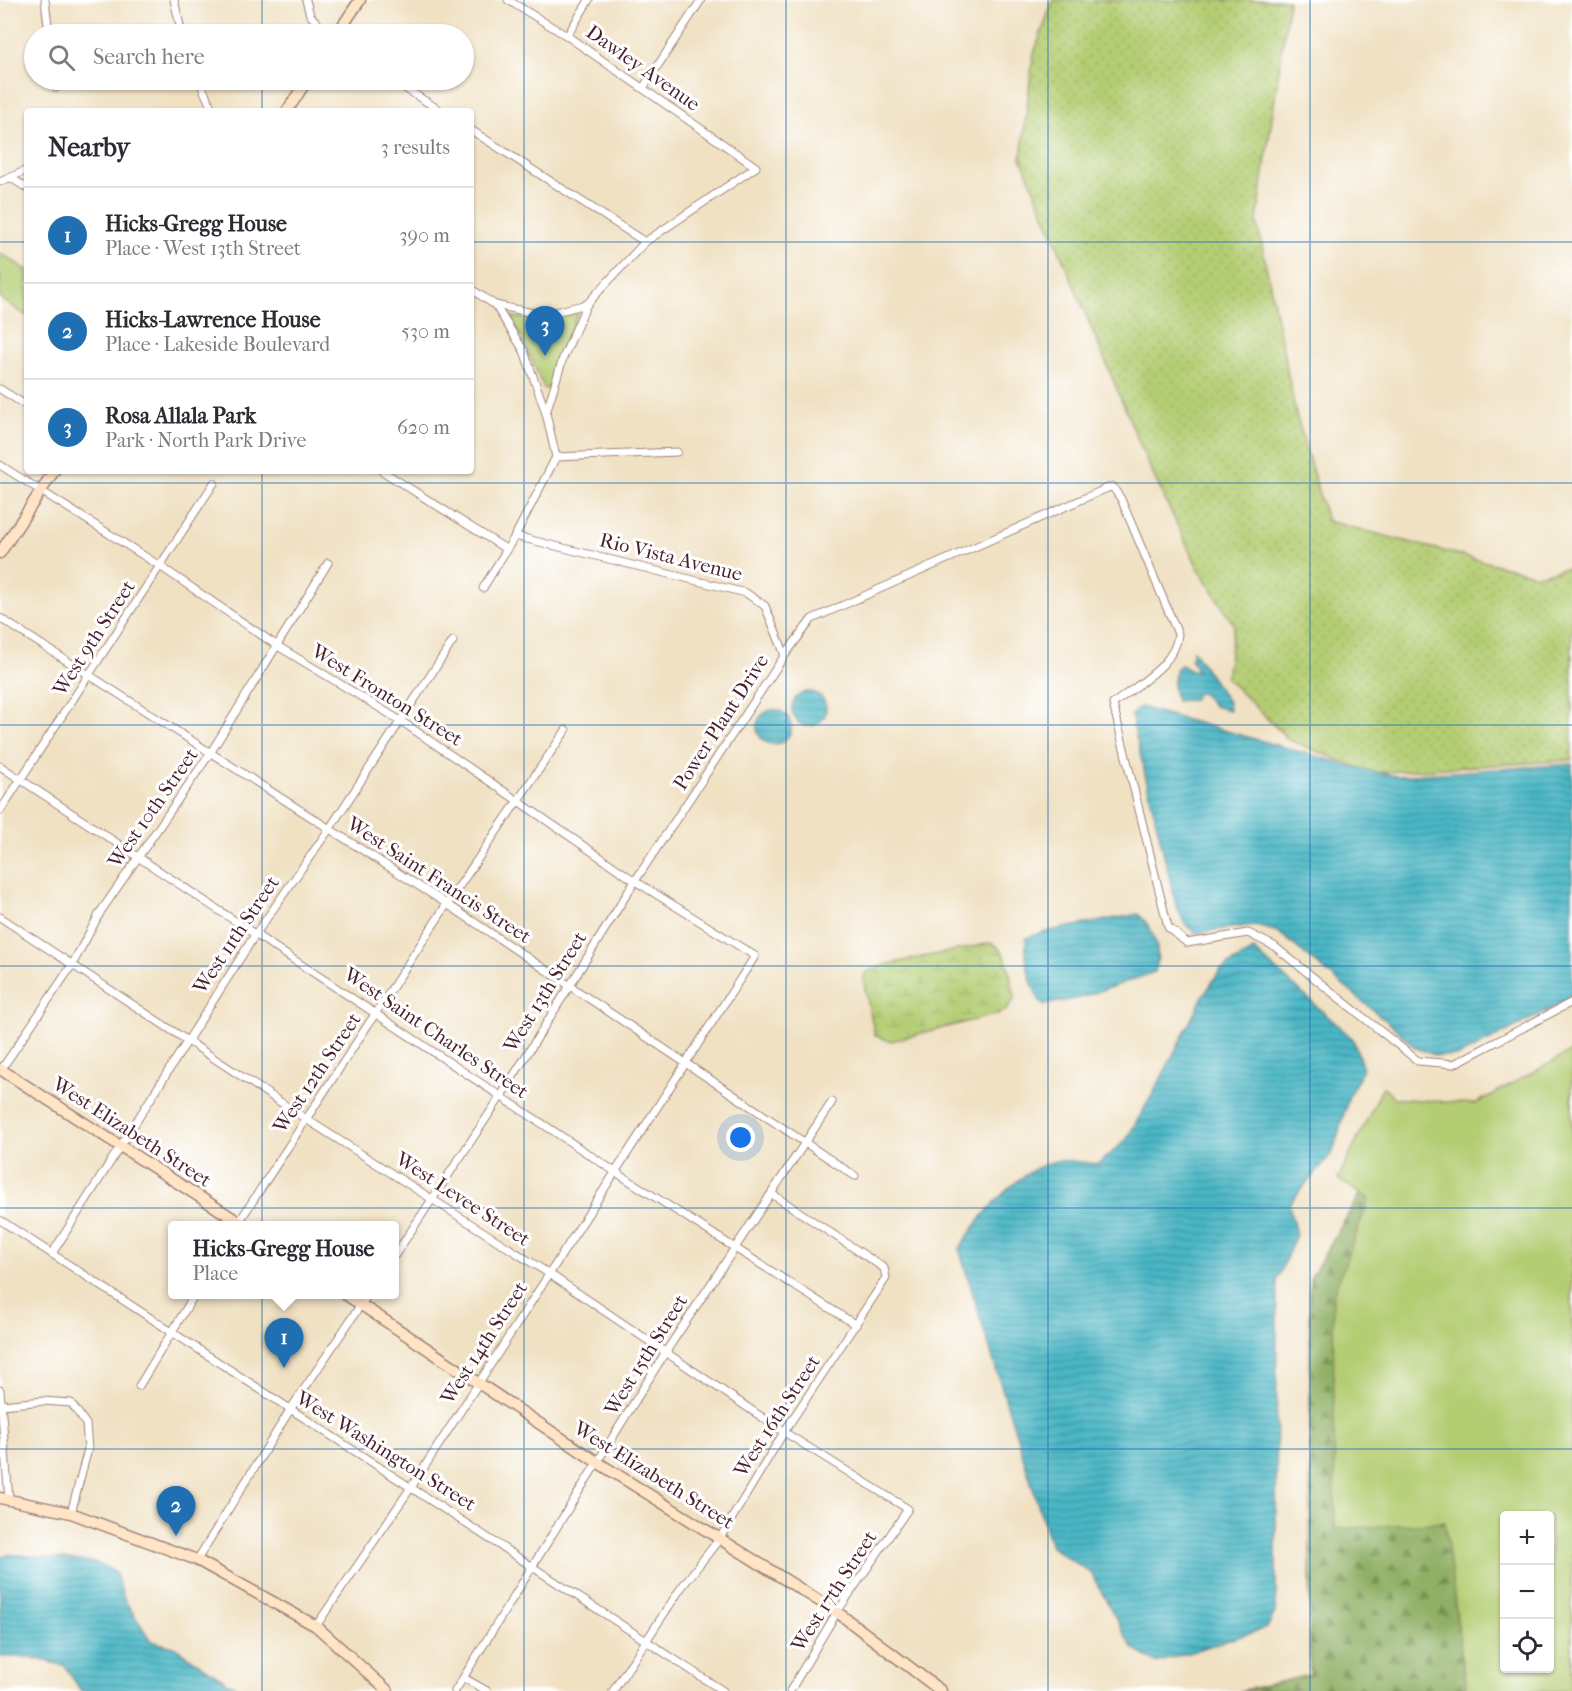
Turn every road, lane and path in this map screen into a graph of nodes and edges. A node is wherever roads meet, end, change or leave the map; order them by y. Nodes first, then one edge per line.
1 (45, 0) edge
2 (174, 0) edge
3 (306, 0) edge
4 (360, 0) edge
5 (508, 0) edge
6 (589, 0) edge
7 (701, 0) edge
8 (48, 24) edge
9 (180, 24) edge
10 (318, 24) edge
11 (344, 24) edge
12 (567, 36) junction
13 (643, 88) junction
14 (204, 90) edge
15 (301, 90) edge
16 (408, 90) edge
17 (212, 108) edge
18 (289, 108) edge
19 (436, 108) edge
20 (474, 132) edge
21 (24, 172) edge
22 (11, 178) junction
23 (0, 182) edge
24 (24, 186) edge
25 (645, 242) junction
26 (474, 291) edge
27 (587, 304) junction
28 (495, 305) junction
29 (0, 389) edge
30 (24, 404) edge
31 (546, 413) junction
32 (677, 452) dead end
33 (556, 457) junction
34 (0, 465) edge
35 (52, 474) edge
36 (387, 474) edge
37 (214, 483) dead end
38 (40, 492) junction
39 (515, 536) junction
40 (506, 549) junction
41 (0, 553) edge
42 (328, 563) dead end
43 (160, 566) junction
44 (483, 588) dead end
45 (0, 618) edge
46 (453, 641) dead end
47 (276, 645) junction
48 (785, 655) junction
49 (89, 675) junction
50 (401, 721) junction
51 (566, 730) dead end
52 (211, 753) junction
53 (0, 766) edge
54 (21, 780) junction
55 (518, 801) junction
56 (686, 808) joint
57 (0, 812) edge
58 (330, 828) junction
59 (139, 857) junction
60 (635, 881) junction
61 (447, 904) junction
62 (0, 916) edge
63 (255, 935) junction
64 (755, 956) joint
65 (72, 964) junction
66 (568, 985) junction
67 (1572, 1002) edge
68 (377, 1013) junction
69 (187, 1040) junction
70 (688, 1063) junction
71 (1, 1069) edge
72 (501, 1096) junction
73 (832, 1102) dead end
74 (306, 1119) junction
75 (807, 1143) junction
76 (120, 1147) junction
77 (614, 1171) junction
78 (855, 1176) dead end
79 (772, 1194) junction
80 (434, 1198) junction
81 (0, 1220) edge
82 (236, 1221) edge
83 (243, 1221) edge
84 (735, 1247) junction
85 (399, 1249) edge
86 (53, 1252) junction
87 (548, 1273) junction
88 (192, 1299) edge
89 (352, 1299) edge
90 (365, 1299) edge
91 (361, 1305) junction
92 (856, 1325) junction
93 (172, 1331) junction
94 (665, 1353) junction
95 (478, 1382) junction
96 (139, 1386) dead end
97 (0, 1390) edge
98 (2, 1405) junction
99 (290, 1410) junction
100 (784, 1432) junction
101 (597, 1462) junction
102 (412, 1486) junction
103 (5, 1499) edge
104 (908, 1509) joint
105 (71, 1513) junction
106 (720, 1538) junction
107 (197, 1560) junction
108 (532, 1564) junction
109 (837, 1612) junction
110 (316, 1626) junction
111 (646, 1642) junction
112 (464, 1678) junction
113 (388, 1691) edge
114 (455, 1691) edge
115 (487, 1691) edge
116 (613, 1691) edge
117 (723, 1691) edge
118 (790, 1691) edge
119 (941, 1691) edge

1 - 8 street
2 - 9 street
3 - 10 street
4 - 11 street
5 - 12 street, Dawley Avenue
6 - 12 street
7 - 13 street
12 - 13 street, Dawley Avenue
13 - 25 street, Dawley Avenue
14 - 17 street
15 - 18 street
16 - 19 street
20 - 25 street
21 - 22 street
22 - 23 street
22 - 24 street
25 - 27 street
26 - 28 street
27 - 28 street
27 - 31 street
28 - 31 street
29 - 30 street
31 - 33 street
32 - 33 street
33 - 39 street
34 - 38 street, West Fronton Street
35 - 38 street
36 - 40 street
37 - 43 street, West 9th Street
38 - 41 street
38 - 43 street, West Fronton Street
39 - 40 street
39 - 48 street, Rio Vista Avenue
40 - 44 street
42 - 47 street, West 10th Street
43 - 47 street, West Fronton Street
43 - 49 street, West 9th Street
45 - 49 street, West Saint Francis Street
46 - 50 street, West 11th Street
47 - 50 street, West Fronton Street
47 - 52 street, West 10th Street
48 - 56 street, Power Plant Drive
48 - 67 street, Power Plant Drive
49 - 52 street, West Saint Francis Street
49 - 54 street, West 9th Street
50 - 55 street, West Fronton Street
50 - 58 street, West 11th Street
51 - 55 street, West 12th Street
52 - 58 street, West Saint Francis Street
52 - 59 street, West 10th Street
53 - 54 street, West Saint Charles Street
54 - 57 street, West 9th Street
54 - 59 street, West Saint Charles Street
55 - 60 street, West Fronton Street
55 - 61 street, West 12th Street
56 - 60 street, West 13th Street
58 - 61 street, West Saint Francis Street
58 - 63 street, West 11th Street
59 - 63 street, West Saint Charles Street
59 - 65 street, West 10th Street
60 - 64 street, West Fronton Street
60 - 66 street, West 13th Street
61 - 66 street, West Saint Francis Street
61 - 68 street, West 12th Street
62 - 65 street, West Levee Street
63 - 68 street, West Saint Charles Street
63 - 69 street, West 11th Street
64 - 70 street, West 14th Street
65 - 69 street, West Levee Street
65 - 71 street, West 10th Street
66 - 70 street, West Saint Francis Street
66 - 72 street, West 13th Street
68 - 72 street, West Saint Charles Street
68 - 74 street, West 12th Street
69 - 74 street, West Levee Street
69 - 76 street, West 11th Street
70 - 75 street, West Saint Francis Street
70 - 77 street, West 14th Street
71 - 76 street, West Elizabeth Street
72 - 77 street, West Saint Charles Street
72 - 80 street, West 13th Street
73 - 75 street, West 15th Street
74 - 80 street, West Levee Street
74 - 83 street, West 12th Street
75 - 78 street, West Saint Francis Street
75 - 79 street, West 15th Street
76 - 82 street, West Elizabeth Street
76 - 86 street, West 11th Street
77 - 84 street, West Saint Charles Street
77 - 87 street, West 14th Street
79 - 84 street, West 15th Street
79 - 92 street, West 16th Street
80 - 85 street, West 13th Street
80 - 87 street, West Levee Street
81 - 86 street, West Washington Street
84 - 92 street, West Saint Charles Street
84 - 94 street, West 15th Street
86 - 93 street, West Washington Street
87 - 94 street, West Levee Street
87 - 95 street, West 14th Street
88 - 93 street
89 - 91 street, West Elizabeth Street
90 - 91 street
91 - 95 street, West Elizabeth Street
91 - 99 street
92 - 100 street, West 16th Street
93 - 96 street
93 - 99 street, West Washington Street
94 - 100 street, West Levee Street
94 - 101 street, West 15th Street
95 - 101 street, West Elizabeth Street
95 - 102 street, West 14th Street
97 - 98 street
98 - 103 street
98 - 105 street
99 - 102 street, West Washington Street
99 - 107 street
100 - 104 street, West Levee Street
100 - 106 street, West 16th Street
101 - 106 street, West Elizabeth Street
101 - 108 street, West 15th Street
102 - 108 street, West Washington Street
102 - 110 street, West 14th Street
103 - 105 street
104 - 109 street, West 17th Street
105 - 107 street
106 - 109 street, West Elizabeth Street
106 - 111 street, West 16th Street
107 - 110 street
108 - 111 street, West Washington Street
108 - 112 street, West 15th Street
109 - 118 street, West 17th Street
109 - 119 street, West Elizabeth Street
110 - 113 street
111 - 116 street, West 16th Street
111 - 117 street, West Washington Street
112 - 114 street, West 15th Street
112 - 115 street

